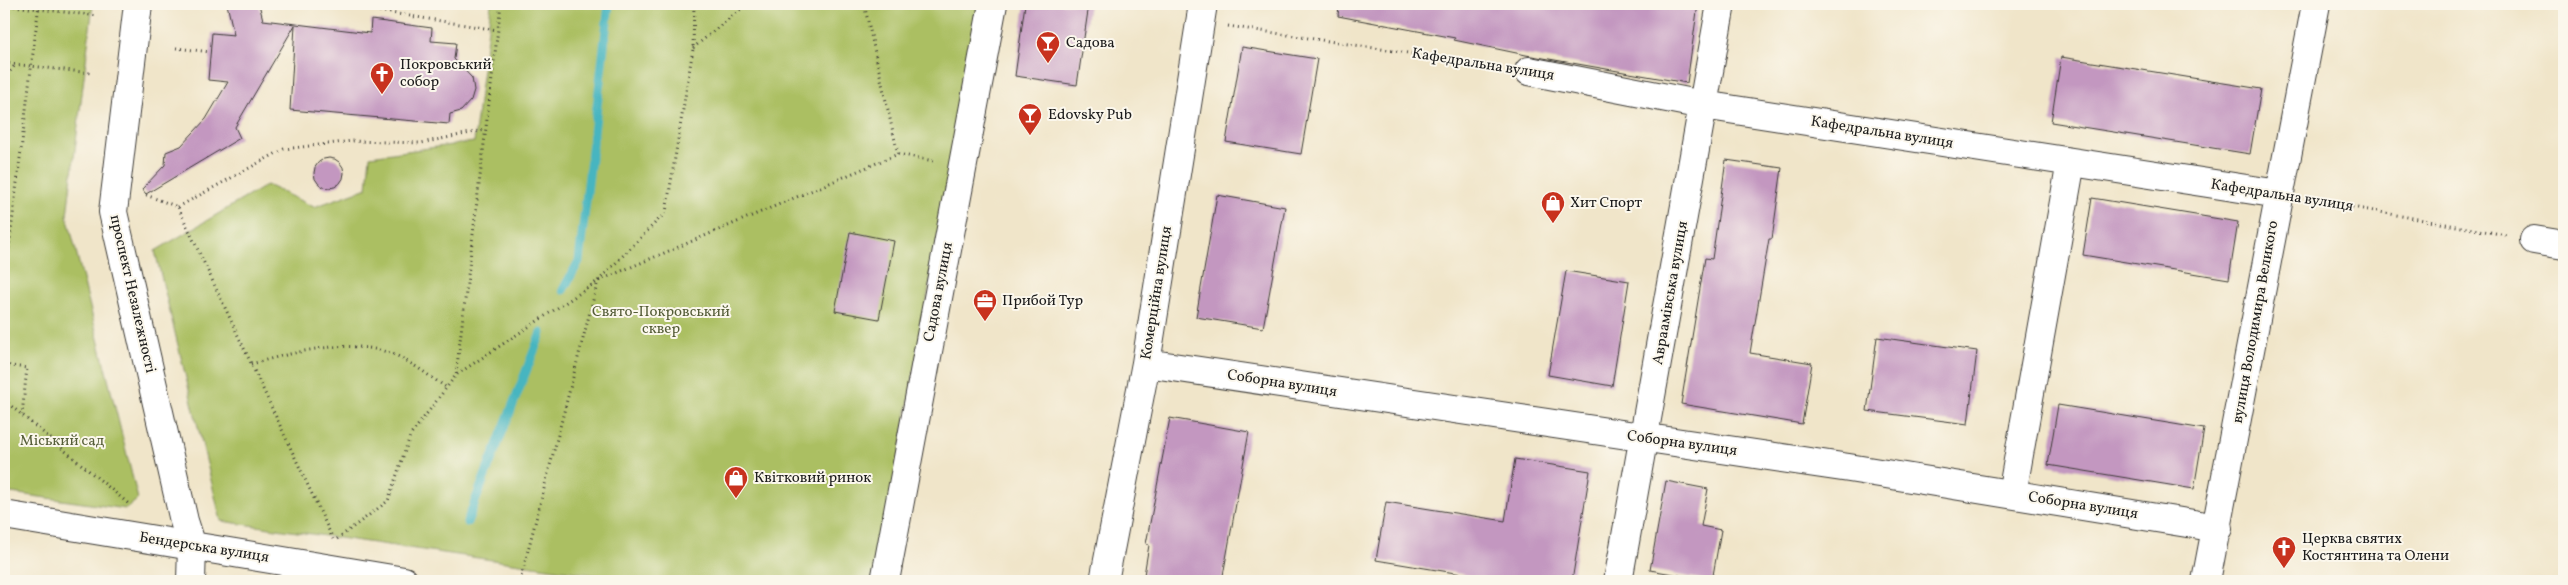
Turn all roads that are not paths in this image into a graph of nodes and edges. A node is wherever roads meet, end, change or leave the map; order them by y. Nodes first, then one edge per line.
1 (138, 4) edge
2 (993, 4) edge
3 (1721, 4) edge
4 (2316, 4) edge
5 (1202, 13) edge
6 (1528, 71) road end
7 (1703, 105) junction
8 (2071, 162) junction
9 (2279, 194) junction
10 (2534, 240) road end
11 (2564, 245) edge
12 (1146, 363) junction
13 (1645, 438) junction
14 (2012, 494) junction
15 (4, 515) edge
16 (2218, 528) junction
17 (192, 546) junction
18 (2207, 577) edge
19 (191, 581) edge
20 (404, 581) edge
21 (885, 581) edge
22 (1104, 581) edge
23 (1618, 581) edge

1 - 17 street, проспект Незалежності
2 - 21 street, Садова вулиця
3 - 7 street, Авраамівська вулиця
4 - 9 street, вулиця Володимира Великого
5 - 12 street, Комерційна вулиця
6 - 7 street, Кафедральна вулиця
7 - 8 street, Кафедральна вулиця
7 - 13 street, Авраамівська вулиця
8 - 9 street, Кафедральна вулиця
8 - 14 street
9 - 16 street, вулиця Володимира Великого
10 - 11 street
12 - 13 street, Соборна вулиця
12 - 22 street, Комерційна вулиця
13 - 14 street, Соборна вулиця
13 - 23 street, Авраамівська вулиця
14 - 16 street, Соборна вулиця
15 - 17 street, Бендерська вулиця
16 - 18 street, вулиця Володимира Великого
17 - 19 street, проспект Незалежності
17 - 20 street, Бендерська вулиця

